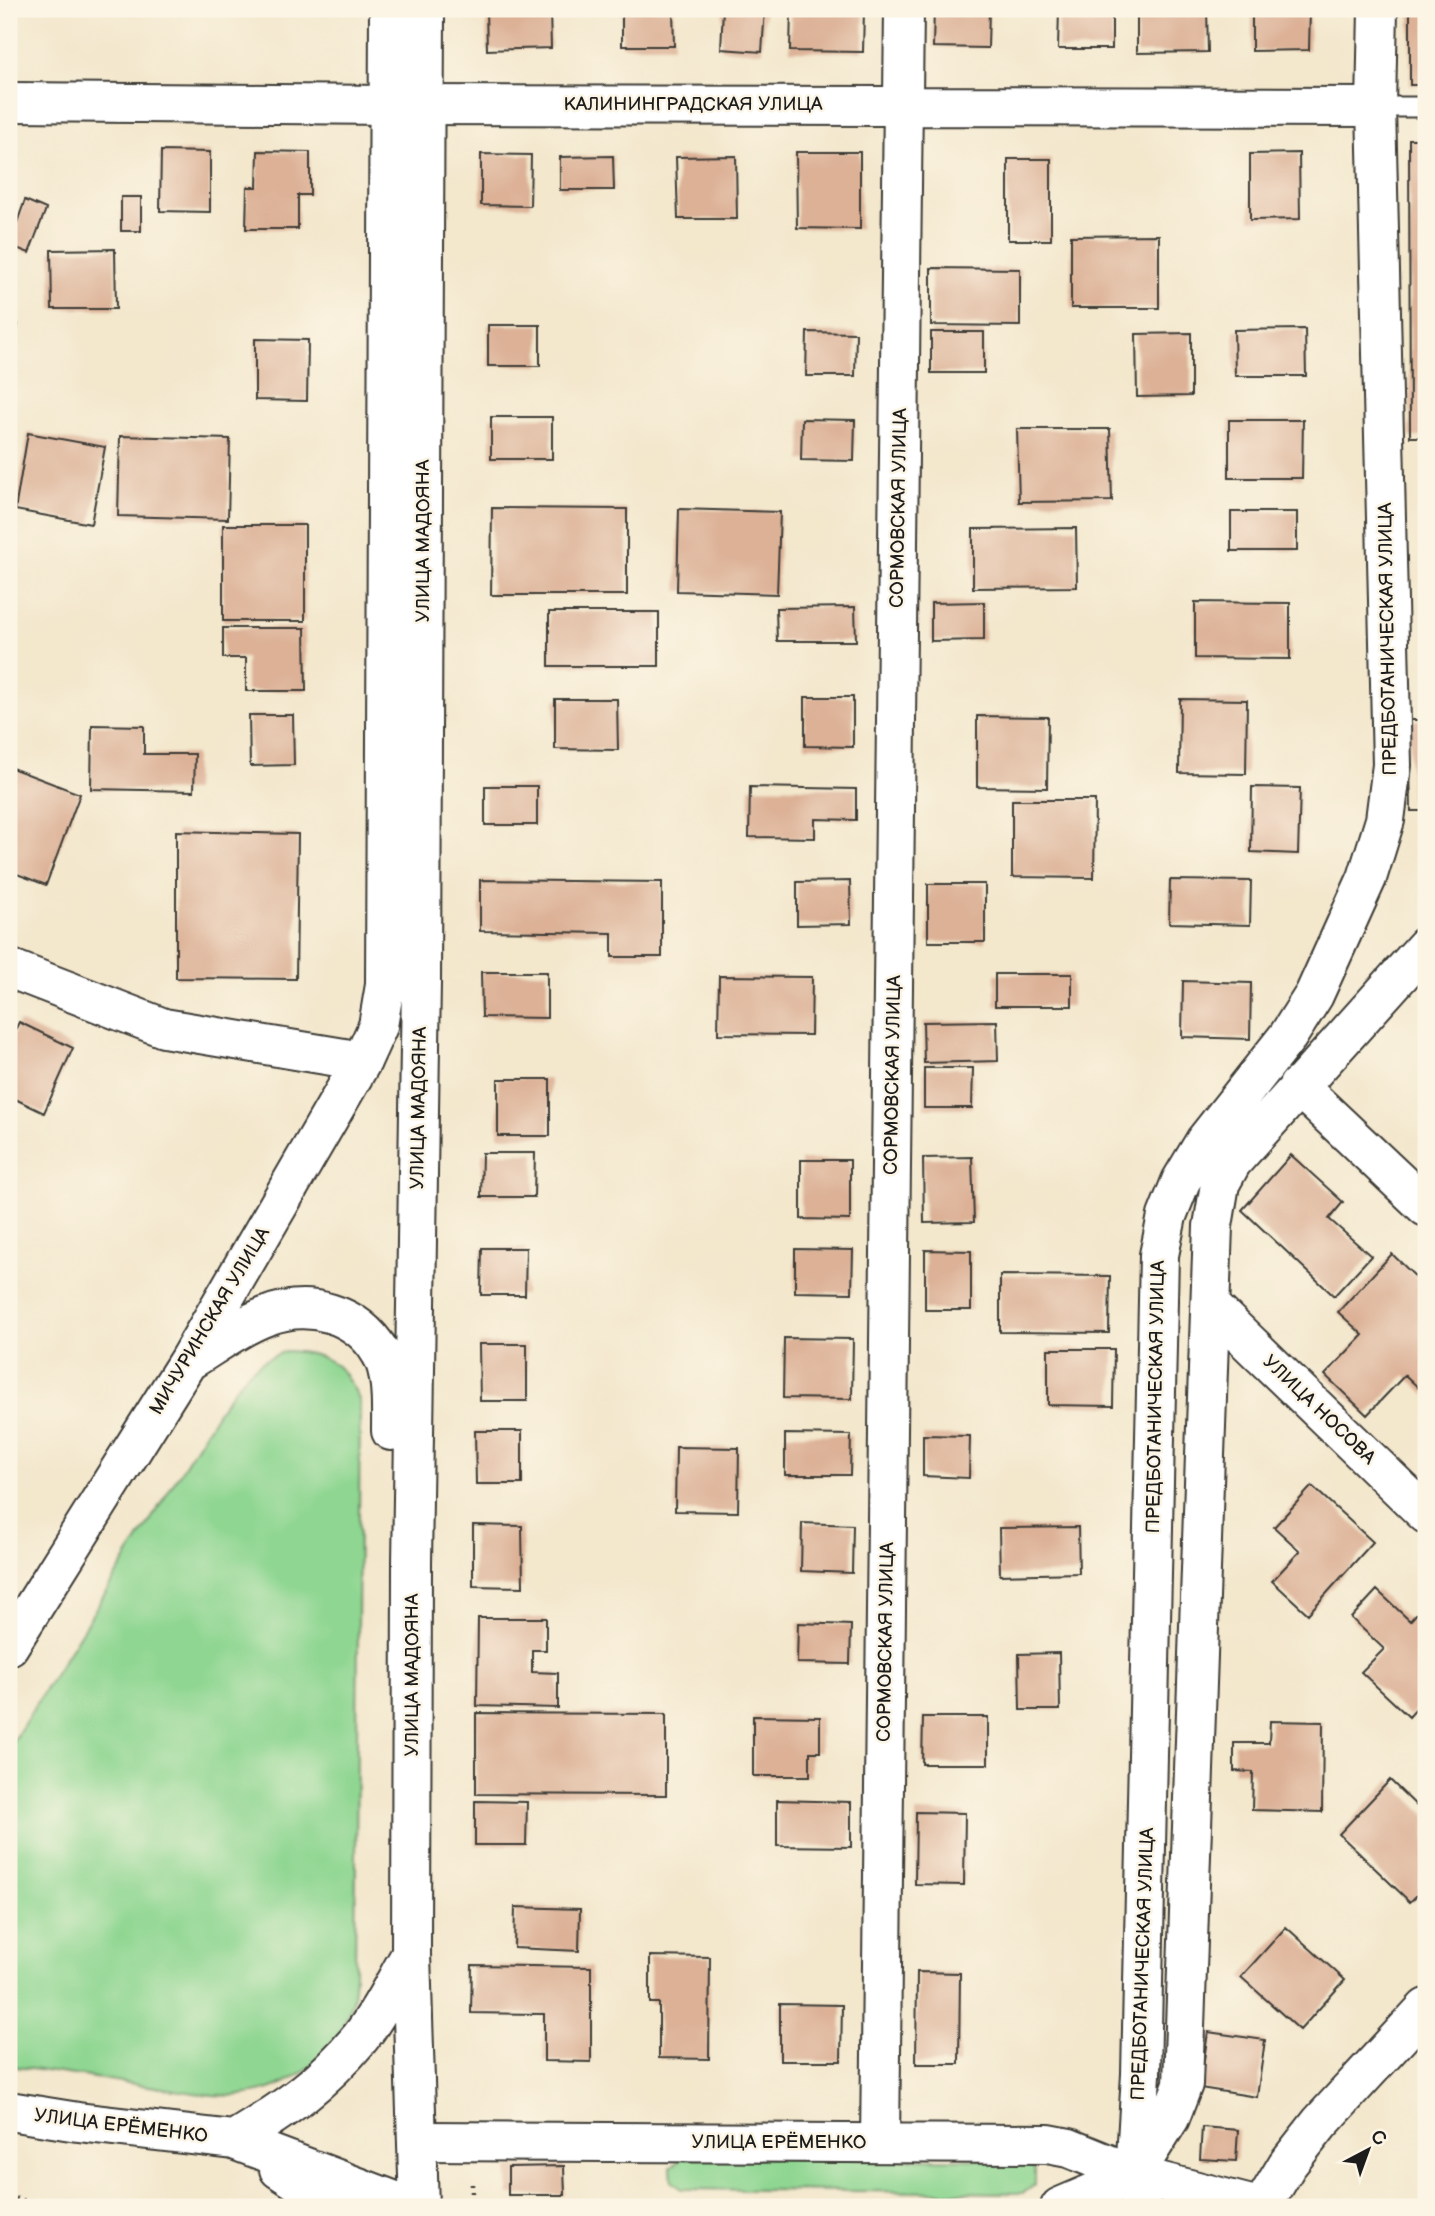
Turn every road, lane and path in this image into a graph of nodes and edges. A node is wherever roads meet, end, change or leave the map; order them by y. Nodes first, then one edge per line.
1 (389, 9) edge
2 (425, 9) edge
3 (904, 9) edge
4 (1378, 9) edge
5 (904, 104) junction
6 (408, 105) junction
7 (1376, 107) junction
8 (1426, 107) edge
9 (13, 111) edge
10 (1426, 946) edge
11 (9, 968) edge
12 (385, 985) joint
13 (362, 1061) junction
14 (1298, 1086) junction
15 (1426, 1207) edge
16 (1212, 1307) junction
17 (188, 1361) junction
18 (1426, 1514) edge
19 (412, 1563) junction
20 (9, 1646) edge
21 (411, 1954) junction
22 (1426, 2008) edge
23 (9, 2111) edge
24 (234, 2140) junction
25 (419, 2141) junction
26 (880, 2142) junction
27 (1138, 2191) edge
28 (9, 2197) edge
29 (52, 2207) edge
30 (326, 2207) edge
31 (411, 2207) edge
32 (419, 2207) edge
33 (1060, 2207) edge
34 (1260, 2207) edge

1 - 6 street, УЛИЦА МАДОЯНА
2 - 6 street, УЛИЦА МАДОЯНА
3 - 5 street, СОРМОВСКАЯ УЛИЦА
4 - 7 street, ПРЕДБОТАНИЧЕСКАЯ УЛИЦА
5 - 6 street, КАЛИНИНГРАДСКАЯ УЛИЦА
5 - 7 street, КАЛИНИНГРАДСКАЯ УЛИЦА
5 - 26 street, СОРМОВСКАЯ УЛИЦА
6 - 9 street, КАЛИНИНГРАДСКАЯ УЛИЦА
6 - 12 street, УЛИЦА МАДОЯНА
6 - 19 street, УЛИЦА МАДОЯНА
7 - 8 lane
7 - 27 street, ПРЕДБОТАНИЧЕСКАЯ УЛИЦА
10 - 14 street, ПРЕДБОТАНИЧЕСКАЯ УЛИЦА
11 - 13 street
12 - 13 street, МИЧУРИНСКАЯ УЛИЦА
13 - 17 street, МИЧУРИНСКАЯ УЛИЦА
14 - 15 street
14 - 16 street, ПРЕДБОТАНИЧЕСКАЯ УЛИЦА
16 - 18 street, УЛИЦА НОСОВА
16 - 27 street, ПРЕДБОТАНИЧЕСКАЯ УЛИЦА
17 - 19 street
17 - 20 street, МИЧУРИНСКАЯ УЛИЦА
19 - 21 street, УЛИЦА МАДОЯНА
21 - 24 street
21 - 25 street, УЛИЦА МАДОЯНА
22 - 34 street
23 - 24 street, УЛИЦА ЕРЁМЕНКО
24 - 30 street
24 - 31 street
25 - 26 street, УЛИЦА ЕРЁМЕНКО
25 - 32 street, УЛИЦА МАДОЯНА
26 - 27 street, УЛИЦА ЕРЁМЕНКО
27 - 33 street
27 - 34 street, УЛИЦА ЕРЁМЕНКО
28 - 29 path

